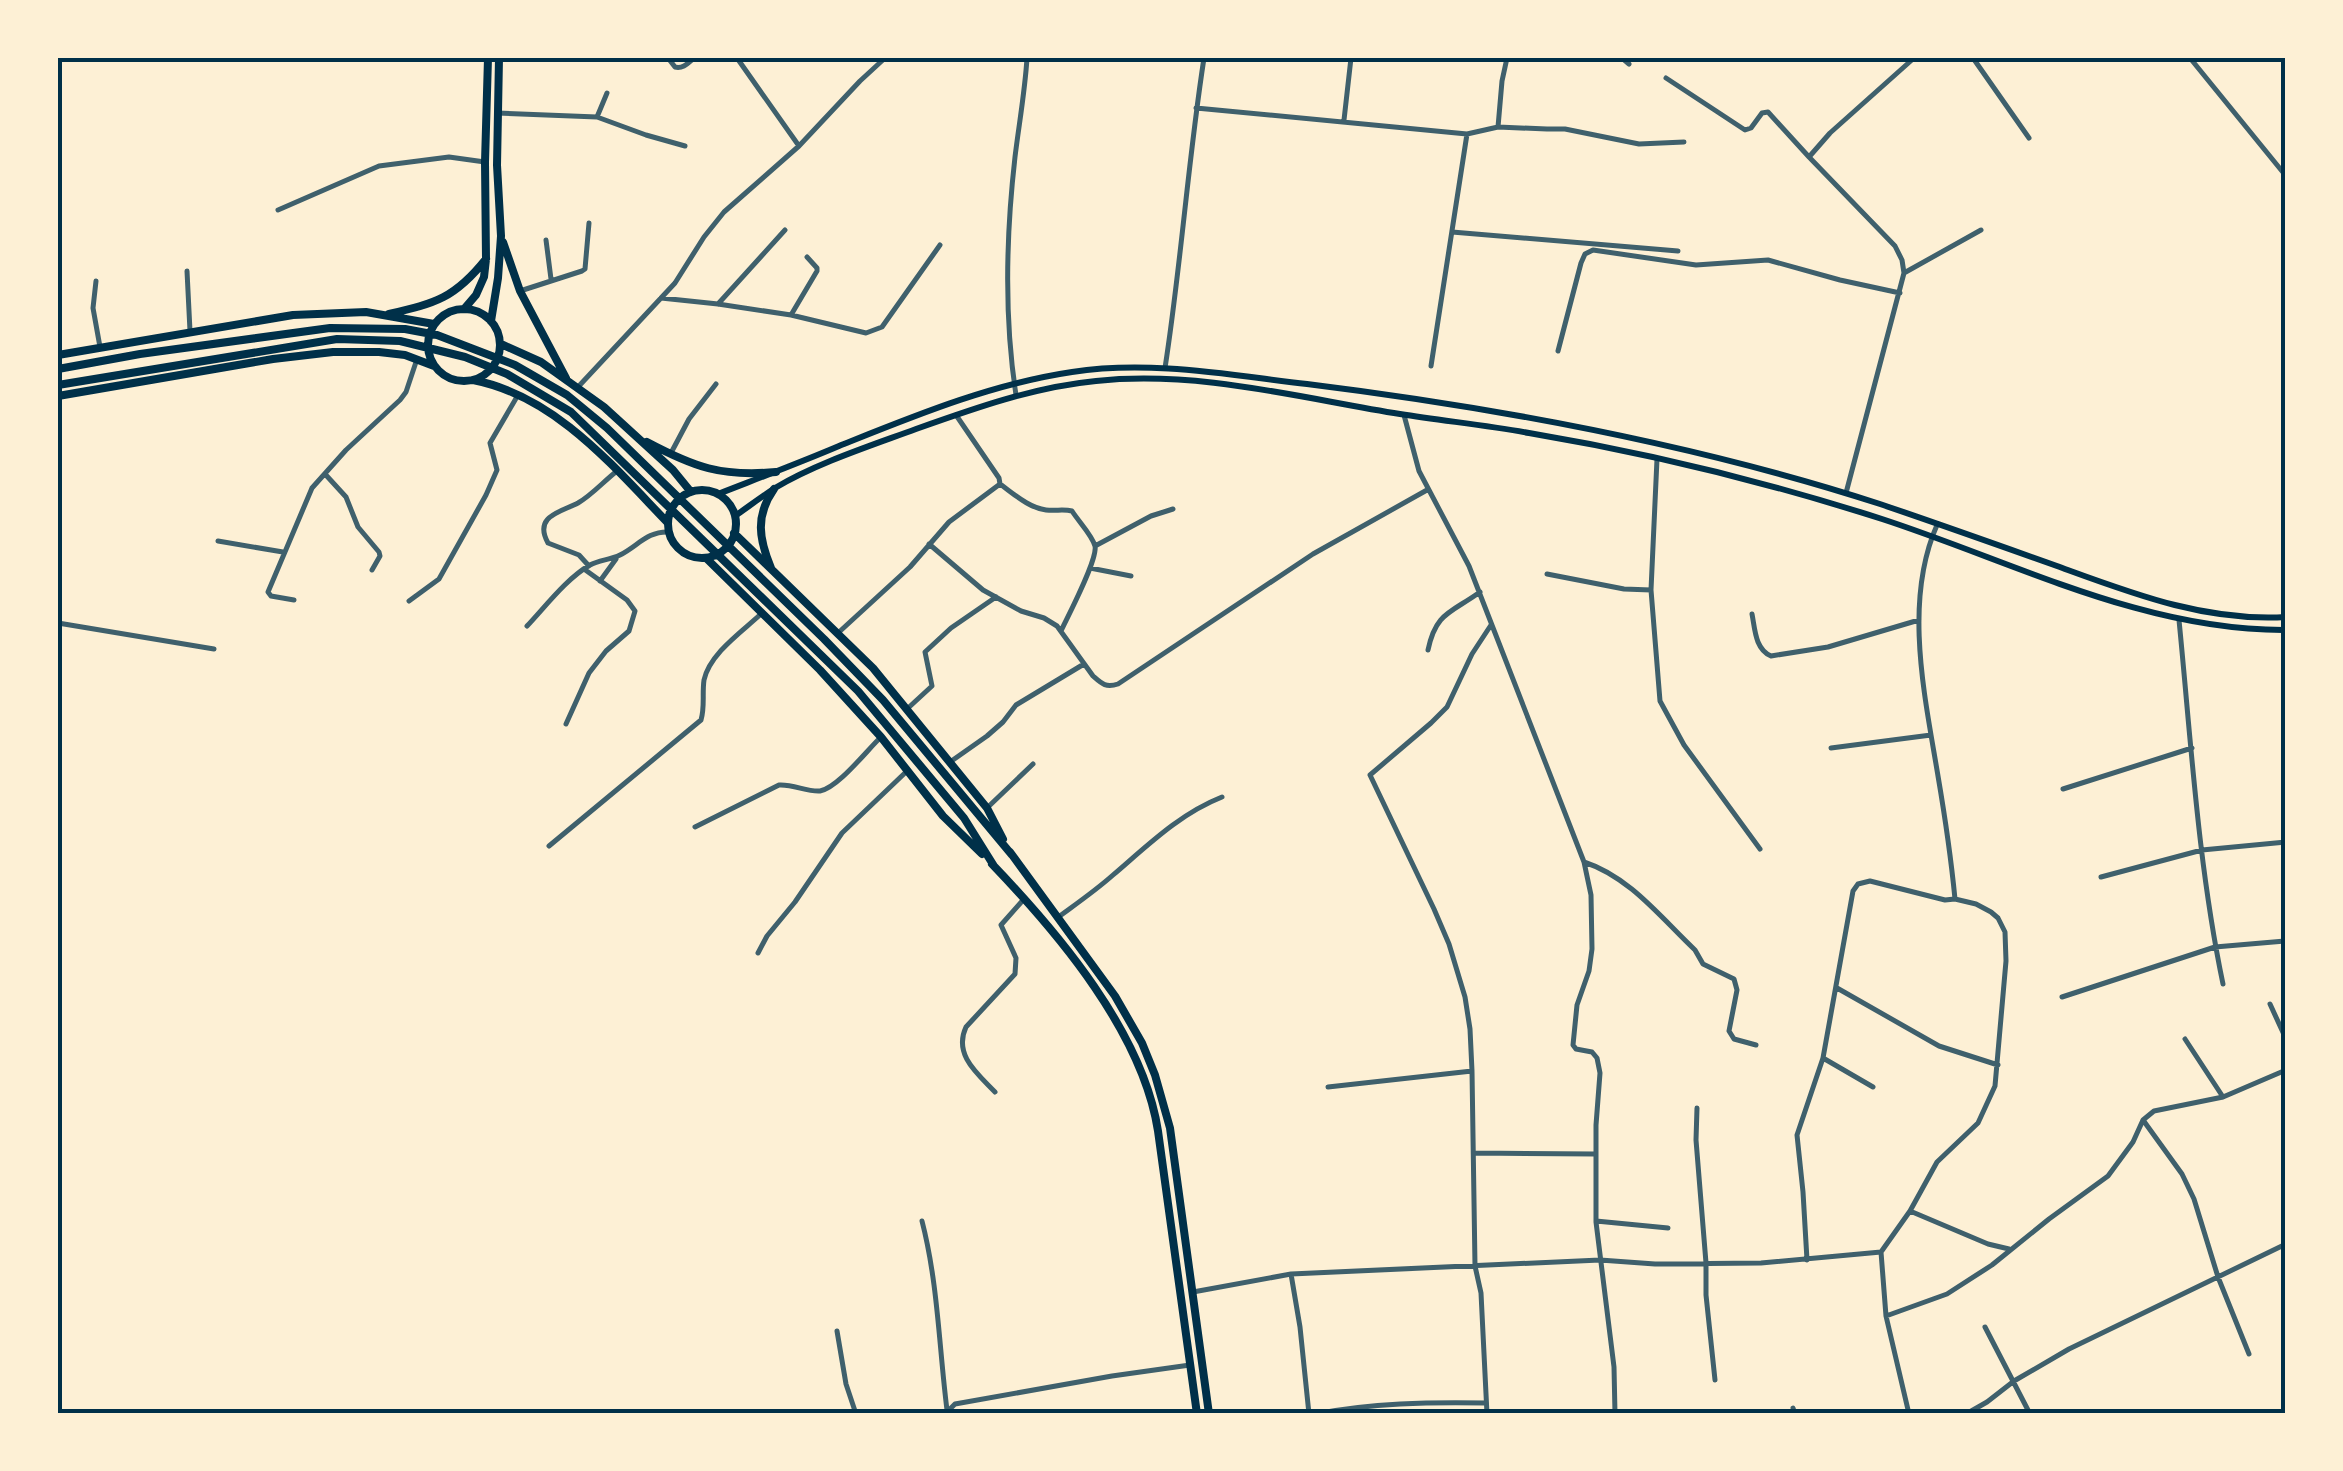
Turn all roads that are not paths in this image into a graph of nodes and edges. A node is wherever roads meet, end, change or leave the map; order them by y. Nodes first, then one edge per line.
1 (488, 58) edge
2 (499, 58) edge
3 (668, 58) edge
4 (694, 58) edge
5 (737, 58) edge
6 (885, 58) edge
7 (1027, 58) edge
8 (1204, 58) edge
9 (1351, 58) edge
10 (1506, 58) edge
11 (1622, 58) edge
12 (1914, 58) edge
13 (1973, 58) edge
14 (2190, 58) edge
15 (1629, 64) dead end
16 (1666, 78) dead end
17 (608, 93) dead end
18 (1196, 108) junction
19 (498, 113) junction
20 (597, 117) junction
21 (1344, 120) junction
22 (1498, 127) junction
23 (1467, 134) junction
24 (2029, 138) dead end
25 (1684, 142) dead end
26 (685, 146) dead end
27 (800, 146) junction
28 (1809, 157) junction
29 (485, 162) junction
30 (2283, 167) edge
31 (2286, 176) edge
32 (278, 210) dead end
33 (589, 224) dead end
34 (785, 230) dead end
35 (1981, 230) dead end
36 (1452, 232) junction
37 (501, 236) junction
38 (546, 240) dead end
39 (940, 245) dead end
40 (1678, 251) dead end
41 (807, 257) dead end
42 (486, 259) junction
43 (187, 272) dead end
44 (1904, 272) junction
45 (551, 279) junction
46 (96, 280) dead end
47 (520, 290) junction
48 (1900, 293) junction
49 (661, 298) junction
50 (718, 304) junction
51 (464, 309) junction
52 (791, 315) junction
53 (384, 316) junction
54 (492, 321) junction
55 (434, 324) junction
56 (190, 331) junction
57 (501, 344) junction
58 (100, 348) junction
59 (1558, 351) dead end
60 (58, 355) edge
61 (416, 360) junction
62 (434, 366) junction
63 (1431, 366) dead end
64 (1165, 368) junction
65 (58, 369) edge
66 (566, 378) junction
67 (474, 380) junction
68 (1014, 383) junction
69 (716, 384) dead end
70 (58, 385) edge
71 (578, 387) junction
72 (518, 395) junction
73 (1016, 395) junction
74 (58, 396) edge
75 (956, 414) junction
76 (1404, 415) junction
77 (633, 434) junction
78 (670, 454) junction
79 (1656, 459) junction
80 (617, 471) junction
81 (776, 472) junction
82 (325, 474) junction
83 (1000, 484) junction
84 (774, 489) junction
85 (1427, 490) junction
86 (690, 492) junction
87 (1846, 493) junction
88 (718, 494) junction
89 (1173, 509) dead end
90 (735, 516) junction
91 (667, 522) junction
92 (1938, 523) junction
93 (668, 532) junction
94 (734, 533) junction
95 (1932, 536) junction
96 (218, 541) dead end
97 (929, 544) junction
98 (1094, 546) junction
99 (283, 552) junction
100 (618, 556) junction
101 (706, 558) junction
102 (587, 567) junction
103 (1090, 568) junction
104 (372, 570) dead end
105 (773, 572) junction
106 (1547, 574) dead end
107 (1131, 576) dead end
108 (600, 580) junction
109 (1651, 590) junction
110 (1480, 592) junction
111 (996, 597) junction
112 (294, 600) dead end
113 (409, 601) dead end
114 (762, 613) junction
115 (1752, 614) dead end
116 (2286, 617) edge
117 (1920, 620) junction
118 (2179, 620) junction
119 (58, 623) edge
120 (1492, 624) junction
121 (527, 626) dead end
122 (2286, 630) edge
123 (1061, 631) junction
124 (838, 634) junction
125 (214, 649) dead end
126 (1428, 650) dead end
127 (1084, 664) junction
128 (906, 709) junction
129 (566, 724) dead end
130 (1931, 735) junction
131 (880, 737) junction
132 (1831, 748) dead end
133 (2192, 748) junction
134 (950, 762) junction
135 (1033, 764) dead end
136 (907, 771) junction
137 (2063, 789) dead end
138 (1222, 796) dead end
139 (987, 808) junction
140 (695, 828) dead end
141 (2286, 842) edge
142 (549, 846) dead end
143 (1760, 849) dead end
144 (2202, 850) junction
145 (1012, 854) junction
146 (1584, 862) junction
147 (994, 866) junction
148 (2100, 877) dead end
149 (1024, 899) junction
150 (1955, 899) junction
151 (1056, 918) junction
152 (2285, 941) edge
153 (2215, 948) junction
154 (758, 952) dead end
155 (2223, 984) dead end
156 (1837, 988) junction
157 (2062, 997) dead end
158 (2270, 1004) dead end
159 (2185, 1038) dead end
160 (2286, 1039) edge
161 (1756, 1045) dead end
162 (1823, 1058) junction
163 (1998, 1065) junction
164 (2286, 1070) edge
165 (1472, 1071) junction
166 (1328, 1087) dead end
167 (1873, 1087) dead end
168 (995, 1092) dead end
169 (2223, 1096) junction
170 (1697, 1108) dead end
171 (2143, 1120) junction
172 (1474, 1153) junction
173 (1595, 1154) junction
174 (1910, 1211) junction
175 (922, 1221) dead end
176 (1596, 1221) junction
177 (1668, 1228) dead end
178 (2286, 1244) edge
179 (2011, 1249) junction
180 (1881, 1252) junction
181 (1600, 1260) junction
182 (1807, 1260) junction
183 (1706, 1263) junction
184 (1475, 1266) junction
185 (1291, 1274) junction
186 (2218, 1277) junction
187 (1192, 1292) junction
188 (1886, 1316) junction
189 (1986, 1327) dead end
190 (837, 1331) dead end
191 (2249, 1354) dead end
192 (1190, 1365) junction
193 (1715, 1380) dead end
194 (2014, 1381) junction
195 (1486, 1403) junction
196 (946, 1412) edge
197 (856, 1414) edge
198 (1197, 1414) edge
199 (1209, 1414) edge
200 (1312, 1414) edge
201 (1487, 1414) edge
202 (1615, 1414) edge
203 (1910, 1414) edge
204 (1966, 1414) edge
205 (2030, 1414) edge

1 - 29 main road
2 - 19 main road
3 - 4 street
5 - 27 street
6 - 27 street
7 - 68 street
8 - 18 street
9 - 21 street
10 - 22 street
11 - 15 street
12 - 28 street
13 - 24 street
14 - 30 street
16 - 28 street
17 - 20 street
18 - 21 street
18 - 64 street
19 - 20 street
19 - 37 main road
20 - 26 street
21 - 23 street
22 - 23 street
22 - 25 street
23 - 36 street
27 - 49 street
28 - 44 street
29 - 32 street
29 - 42 main road
30 - 31 street
33 - 45 street
34 - 50 street
35 - 44 street
36 - 40 street
36 - 63 street
37 - 47 main road
37 - 54 main road
38 - 45 street
39 - 52 street
41 - 52 street
42 - 51 main road
42 - 53 main road
43 - 56 street
44 - 48 street
45 - 47 street
46 - 58 street
47 - 66 main road
48 - 59 street
48 - 87 street
49 - 50 street
49 - 71 street
50 - 52 street
51 - 54 main road
51 - 55 main road
53 - 55 main road
53 - 56 main road
54 - 57 main road
55 - 62 main road
56 - 58 main road
57 - 66 main road
57 - 67 main road
58 - 60 main road
61 - 62 main road
61 - 74 main road
61 - 82 street
62 - 67 main road
64 - 68 main road
64 - 87 main road
65 - 145 main road
66 - 71 main road
67 - 72 main road
68 - 73 street
68 - 81 main road
69 - 78 street
70 - 147 main road
71 - 77 main road
72 - 80 main road
72 - 113 street
73 - 75 main road
73 - 76 main road
75 - 83 street
75 - 84 main road
76 - 79 main road
76 - 85 street
77 - 78 main road
77 - 86 main road
78 - 81 main road
79 - 95 main road
79 - 109 street
80 - 91 main road
80 - 102 street
81 - 88 main road
82 - 99 street
82 - 104 street
83 - 97 street
83 - 98 street
84 - 90 main road
84 - 105 main road
85 - 110 street
85 - 127 street
86 - 88 main road
86 - 91 main road
87 - 92 main road
88 - 90 main road
89 - 98 street
90 - 94 main road
91 - 93 main road
92 - 95 street
92 - 116 main road
93 - 100 street
93 - 101 main road
94 - 101 main road
94 - 105 main road
95 - 117 street
95 - 118 main road
96 - 99 street
97 - 111 street
97 - 124 street
98 - 103 street
99 - 112 street
100 - 102 street
100 - 108 street
101 - 114 main road
102 - 108 street
102 - 121 street
103 - 107 street
103 - 123 street
105 - 124 main road
106 - 109 street
108 - 129 street
109 - 143 street
110 - 120 street
110 - 126 street
111 - 123 street
111 - 128 street
114 - 131 main road
114 - 142 street
115 - 117 street
117 - 130 street
118 - 122 main road
118 - 133 street
119 - 125 street
120 - 146 street
120 - 165 street
123 - 127 street
124 - 128 main road
127 - 134 street
128 - 134 main road
130 - 132 street
130 - 150 street
131 - 136 main road
131 - 140 street
133 - 137 street
133 - 144 street
134 - 139 main road
135 - 139 street
136 - 147 main road
136 - 154 street
138 - 151 street
139 - 145 main road
141 - 144 street
144 - 148 street
144 - 153 street
145 - 151 main road
146 - 161 street
146 - 173 street
147 - 149 main road
149 - 168 street
149 - 192 main road
150 - 156 street
150 - 163 street
151 - 187 main road
152 - 153 street
153 - 155 street
153 - 157 street
156 - 162 street
156 - 163 street
158 - 160 street
159 - 169 street
162 - 167 street
162 - 182 street
163 - 174 street
164 - 169 street
165 - 166 street
165 - 172 street
169 - 171 street
170 - 183 street
171 - 179 street
171 - 186 street
172 - 173 street
172 - 184 street
173 - 176 street
174 - 179 street
174 - 180 street
175 - 196 street
176 - 177 street
176 - 181 street
178 - 186 street
179 - 188 street
180 - 182 street
180 - 188 street
181 - 183 street
181 - 184 street
181 - 202 street
182 - 183 street
183 - 193 street
184 - 185 street
184 - 195 street
185 - 187 street
185 - 200 street
186 - 191 street
186 - 194 street
187 - 199 main road
188 - 203 street
189 - 194 street
190 - 197 street
192 - 196 street
192 - 198 main road
194 - 204 street
194 - 205 street
195 - 200 street
195 - 201 street

